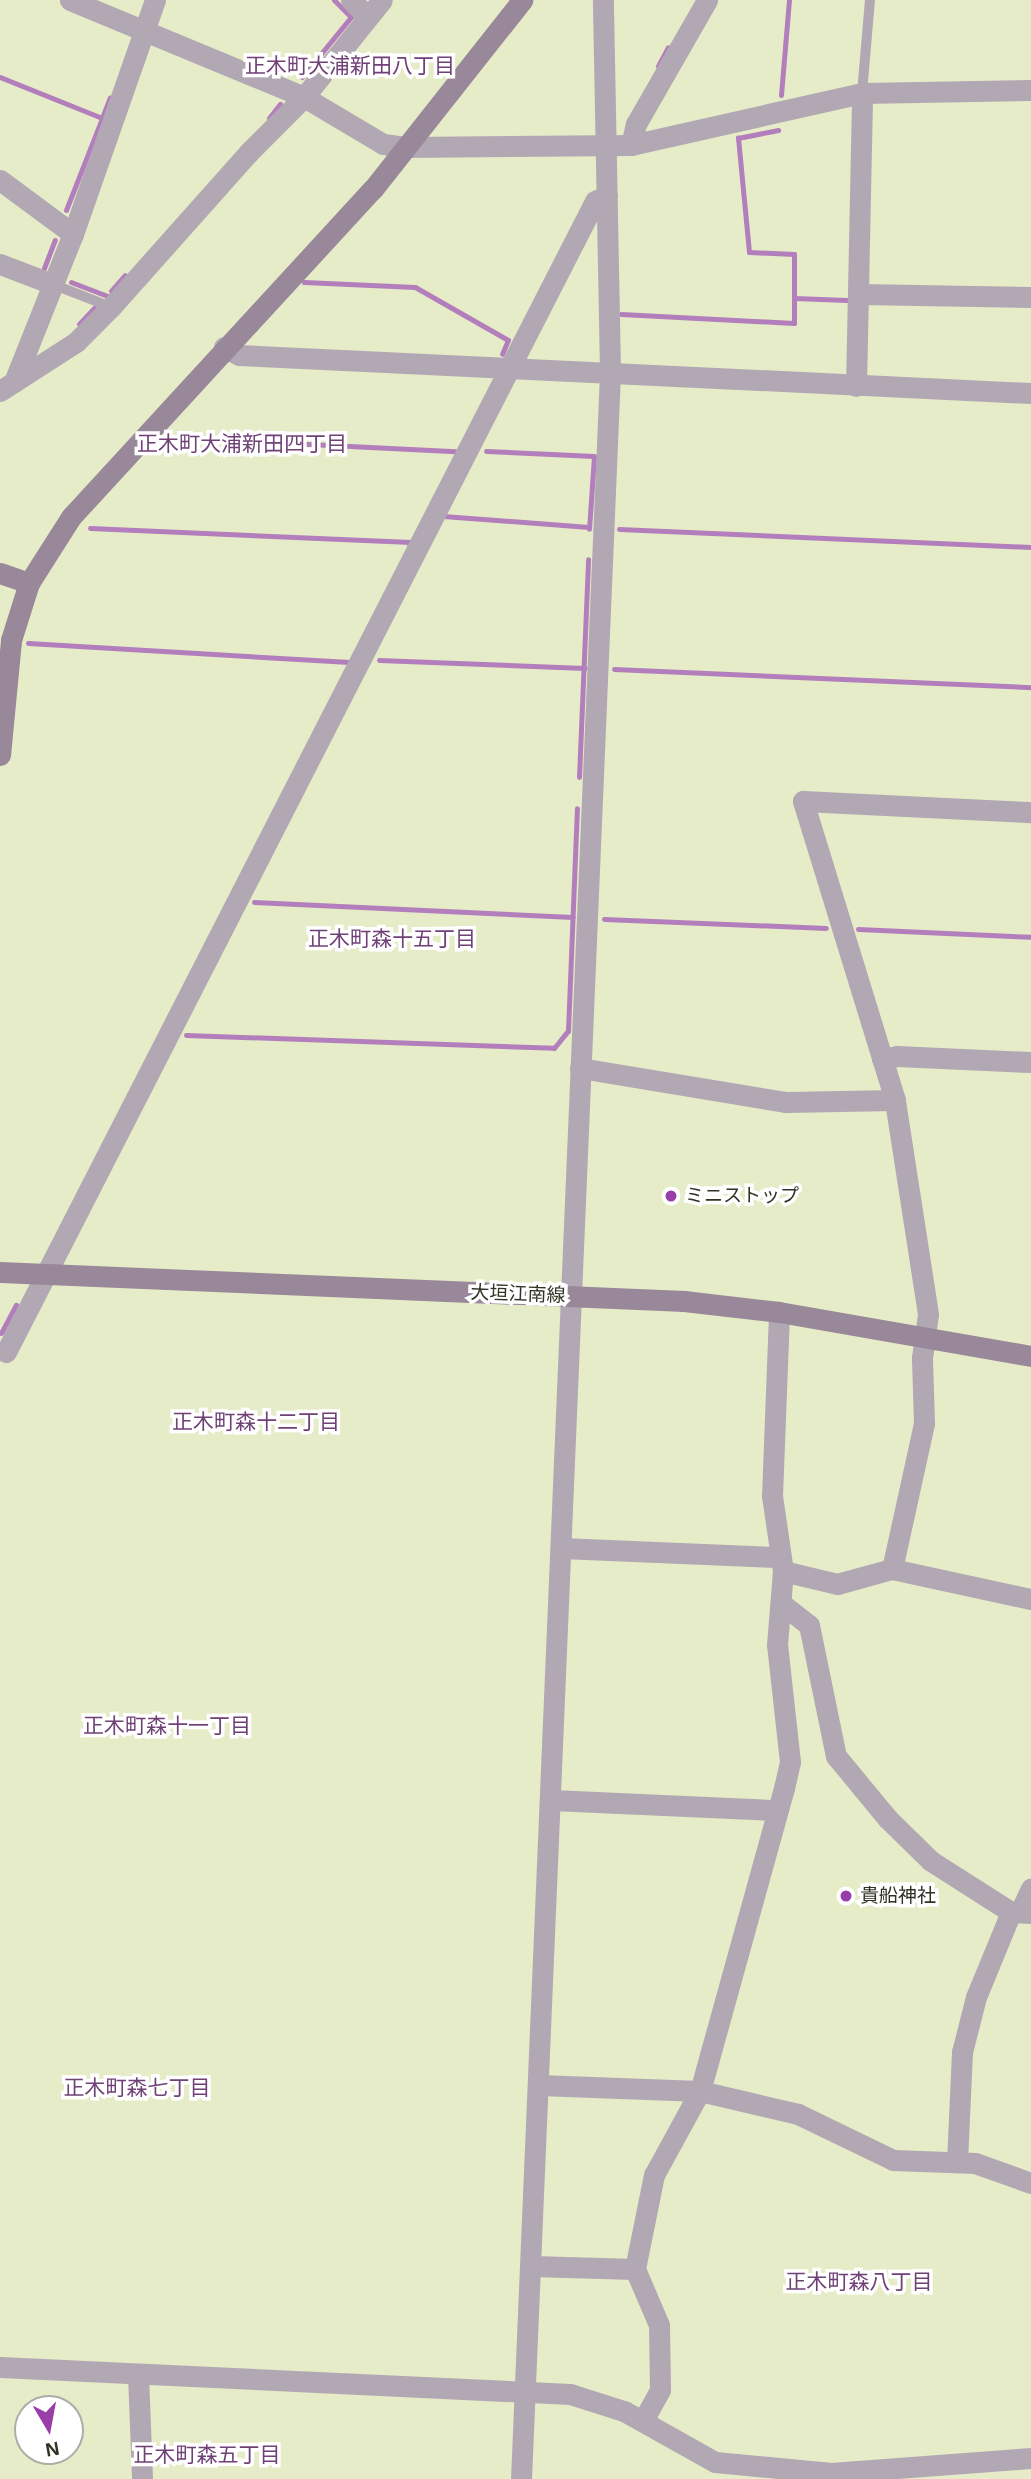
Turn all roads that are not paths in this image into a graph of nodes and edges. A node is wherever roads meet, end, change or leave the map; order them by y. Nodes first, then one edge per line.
1 (70, 0) edge
2 (155, 0) edge
3 (351, 0) edge
4 (382, 0) edge
5 (522, 0) edge
6 (603, 0) edge
7 (707, 0) edge
8 (870, 0) edge
9 (367, 16) junction
10 (147, 32) junction
11 (1031, 90) edge
12 (862, 93) junction
13 (304, 97) junction
14 (605, 145) junction
15 (631, 145) junction
16 (406, 147) junction
17 (0, 180) edge
18 (607, 195) junction
19 (73, 234) junction
20 (0, 264) edge
21 (52, 284) junction
22 (859, 294) junction
23 (1031, 298) edge
24 (111, 307) junction
25 (224, 346) junction
26 (512, 365) junction
27 (610, 371) junction
28 (856, 386) junction
29 (7, 387) edge
30 (1031, 393) edge
31 (0, 573) edge
32 (29, 583) junction
33 (0, 755) edge
34 (1031, 812) edge
35 (882, 1059) junction
36 (1031, 1062) edge
37 (580, 1068) junction
38 (895, 1100) junction
39 (0, 1272) edge
40 (46, 1274) junction
41 (569, 1296) junction
42 (779, 1312) junction
43 (925, 1336) junction
44 (6, 1352) dead end
45 (1031, 1356) edge
46 (561, 1548) junction
47 (781, 1564) junction
48 (892, 1569) junction
49 (1031, 1599) edge
50 (782, 1604) junction
51 (552, 1800) junction
52 (775, 1811) junction
53 (1031, 1888) edge
54 (1021, 1912) edge
55 (539, 2085) junction
56 (700, 2091) junction
57 (957, 2162) junction
58 (1031, 2183) edge
59 (532, 2266) junction
60 (635, 2269) junction
61 (0, 2367) edge
62 (138, 2374) junction
63 (525, 2391) junction
64 (643, 2421) junction
65 (1031, 2458) edge
66 (717, 2471) edge
67 (142, 2479) edge
68 (521, 2479) edge

1 - 10 street
2 - 10 street
3 - 9 street
4 - 9 street
5 - 16 main road
6 - 14 street
7 - 15 street
8 - 12 lane
9 - 13 street
10 - 13 street
10 - 19 street
11 - 12 street
12 - 15 street
12 - 22 street
13 - 16 street
13 - 24 street
14 - 15 street
14 - 16 street
14 - 18 street
16 - 25 main road
17 - 19 street
18 - 26 street
18 - 27 street
19 - 21 street
20 - 21 street
21 - 24 lane
21 - 29 street
22 - 23 street
22 - 28 street
24 - 29 street
25 - 26 street
25 - 32 main road
26 - 27 street
26 - 40 street
27 - 28 street
27 - 37 street
28 - 30 street
31 - 32 main road
32 - 33 main road
34 - 35 street
35 - 36 street
35 - 38 street
37 - 38 street
37 - 41 street
38 - 43 street
39 - 40 main road, 大垣江南線
40 - 41 main road, 大垣江南線
40 - 44 street
41 - 42 main road, 大垣江南線
41 - 46 street
42 - 43 main road, 大垣江南線
42 - 47 street
43 - 45 main road, 大垣江南線
43 - 48 street
46 - 47 street
46 - 51 street
47 - 48 street
47 - 50 street
48 - 49 street
50 - 52 street
50 - 54 street
51 - 52 street
51 - 55 street
52 - 56 street
53 - 54 street
54 - 57 street
55 - 56 street
55 - 59 street
56 - 57 street
56 - 60 street
57 - 58 street
59 - 60 street
59 - 63 street
60 - 64 street
61 - 62 street
62 - 63 street
62 - 67 street
63 - 64 street
63 - 68 street
64 - 66 street
65 - 66 street

